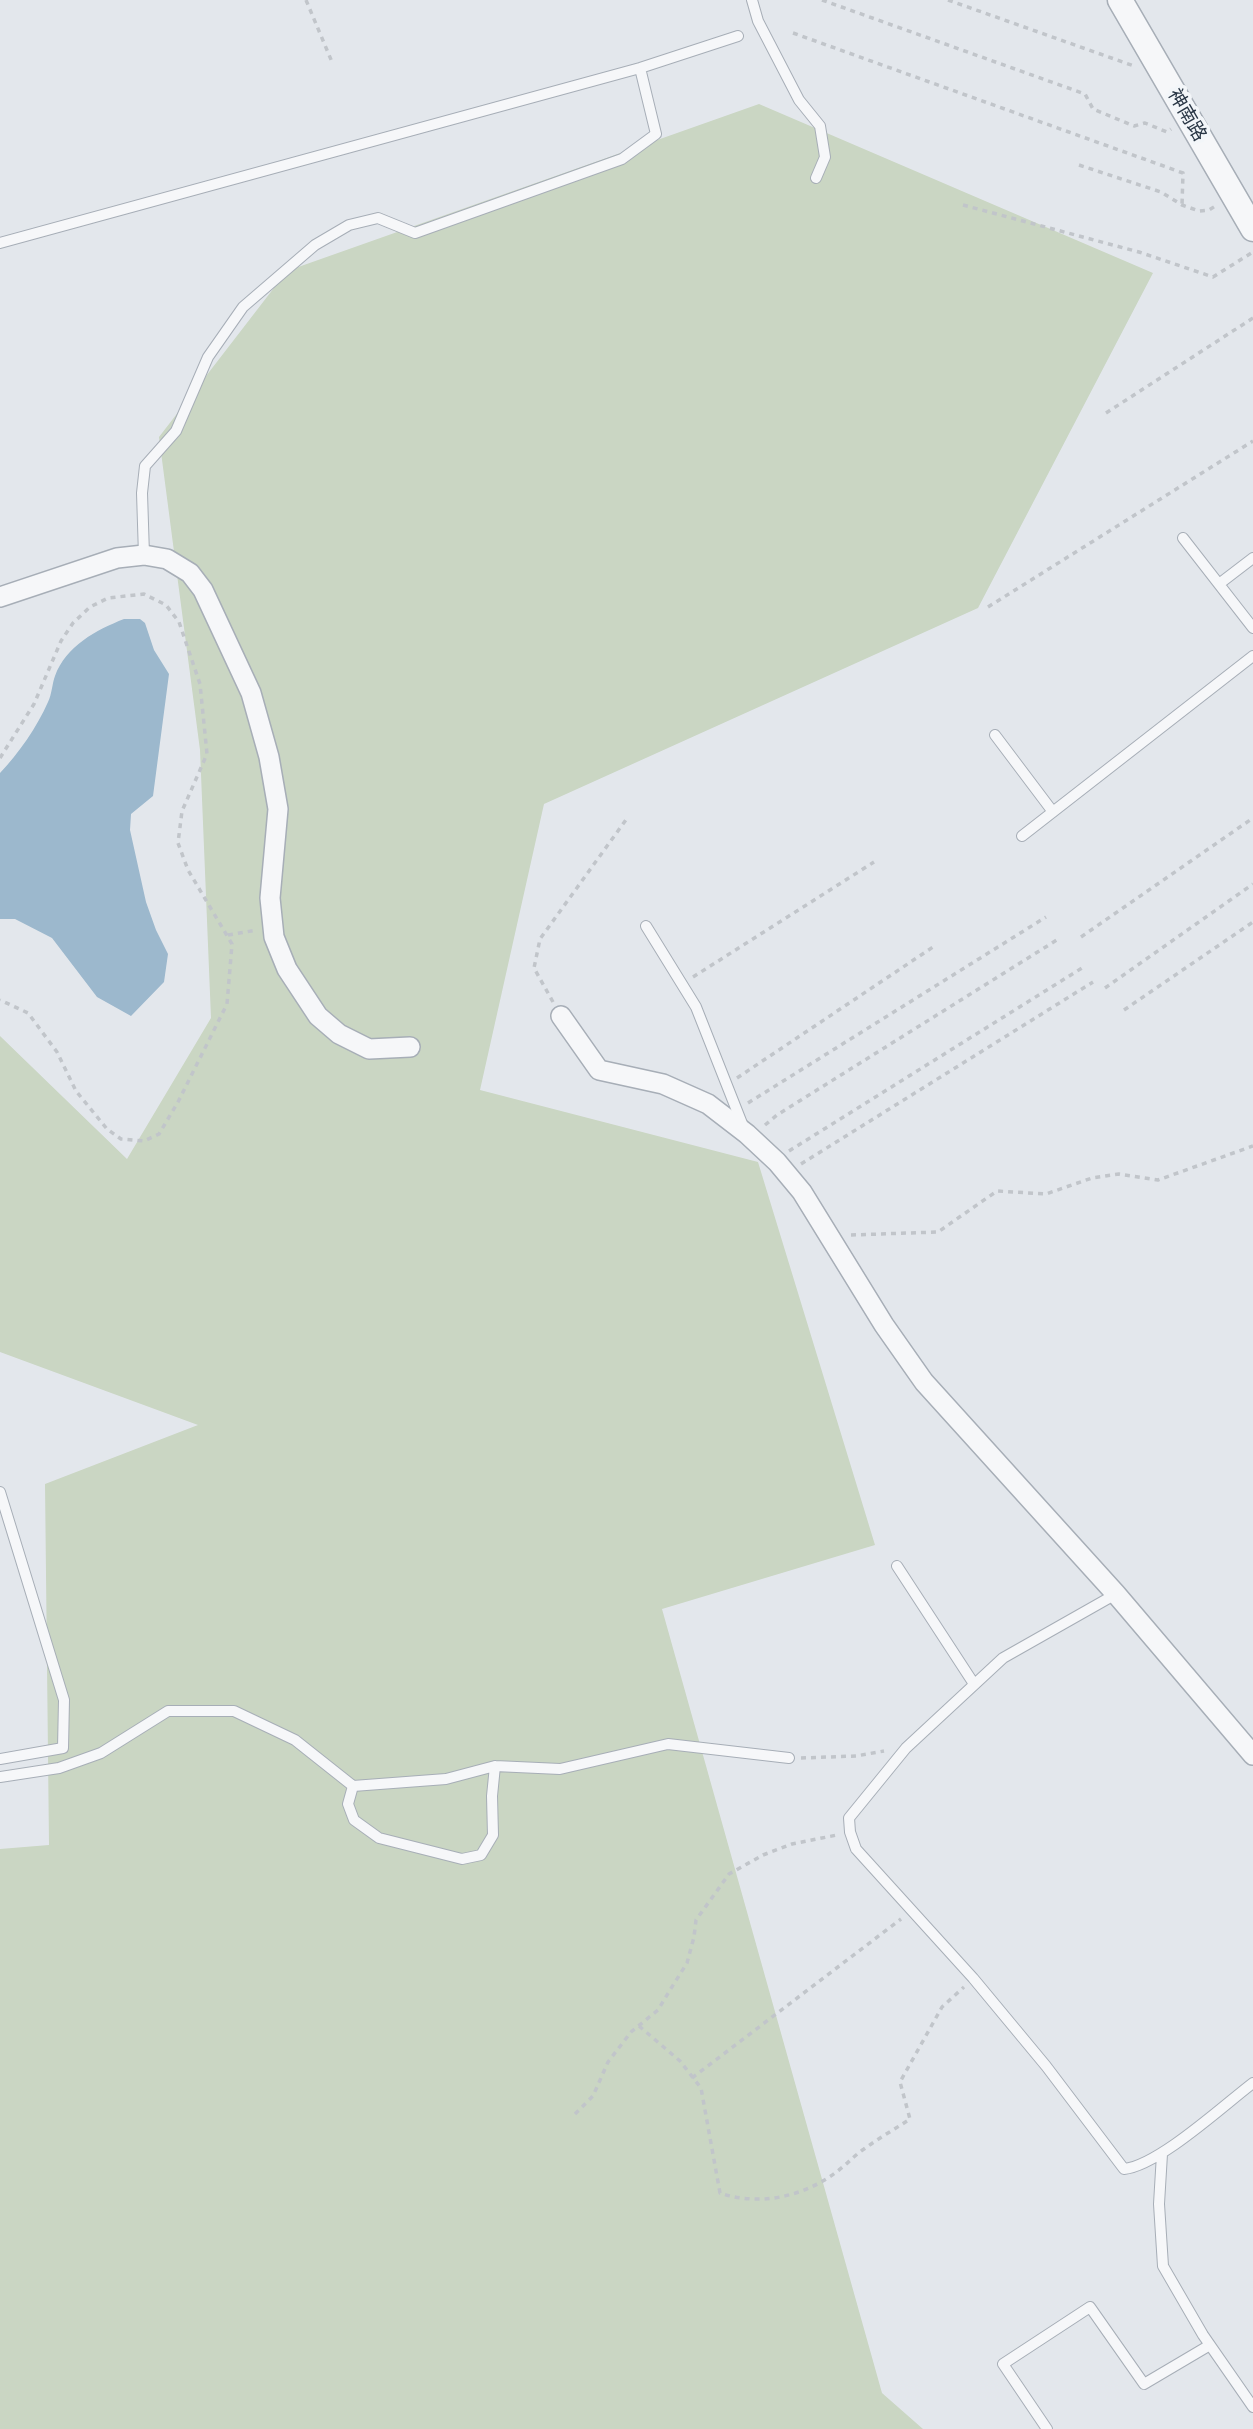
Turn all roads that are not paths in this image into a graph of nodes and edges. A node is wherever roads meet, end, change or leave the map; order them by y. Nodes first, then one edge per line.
1 (752, 0) edge
2 (1120, 0) edge
3 (738, 36) dead end
4 (640, 68) junction
5 (816, 178) dead end
6 (1246, 211) edge
7 (0, 243) edge
8 (1183, 538) dead end
9 (144, 555) junction
10 (1253, 558) edge
11 (1219, 584) junction
12 (0, 597) edge
13 (1253, 628) edge
14 (1253, 656) edge
15 (995, 735) dead end
16 (1053, 812) junction
17 (1022, 836) dead end
18 (646, 926) dead end
19 (561, 1016) road end
20 (410, 1047) dead end
21 (751, 1138) junction
22 (0, 1492) edge
23 (897, 1566) dead end
24 (1116, 1594) junction
25 (974, 1684) junction
26 (1253, 1755) edge
27 (789, 1758) road end
28 (0, 1759) edge
29 (495, 1766) junction
30 (0, 1777) edge
31 (353, 1786) junction
32 (1253, 2082) edge
33 (1162, 2154) junction
34 (1210, 2345) junction
35 (1253, 2407) edge
36 (1047, 2429) edge

1 - 5 lane
2 - 6 street, 神南路
3 - 4 lane
4 - 7 lane
4 - 9 lane
8 - 11 lane
9 - 12 street
9 - 20 street
10 - 11 lane
11 - 13 lane
14 - 16 lane
15 - 16 lane
16 - 17 lane
18 - 21 lane
19 - 21 street
21 - 24 street
22 - 28 lane
23 - 25 lane
24 - 25 lane
24 - 26 street
25 - 33 lane
27 - 29 lane
29 - 31 lane
29 - 31 lane
30 - 31 lane
32 - 33 lane
33 - 34 lane
34 - 35 lane
34 - 36 lane

